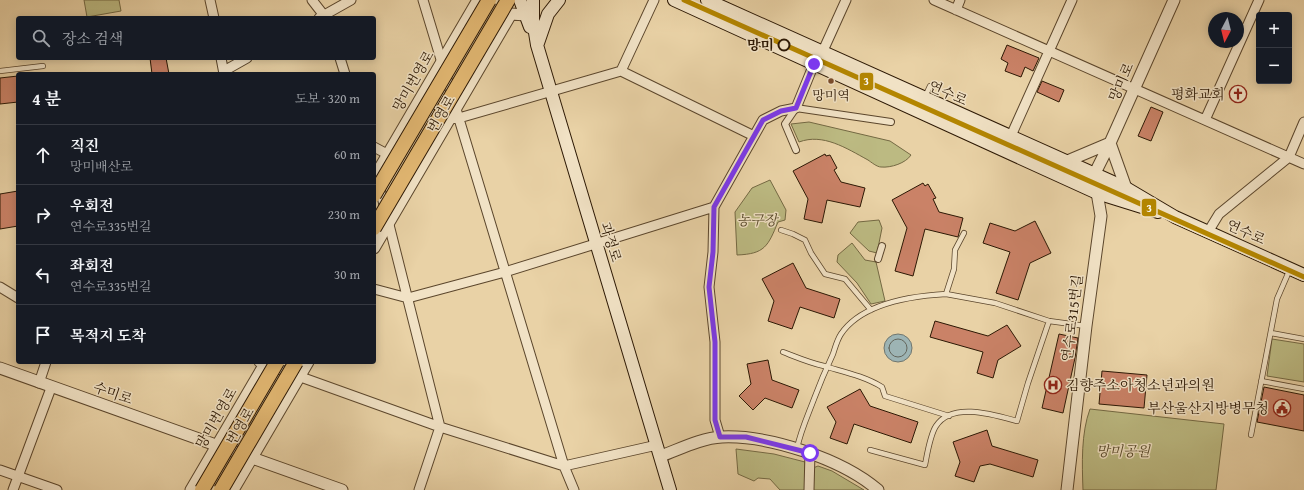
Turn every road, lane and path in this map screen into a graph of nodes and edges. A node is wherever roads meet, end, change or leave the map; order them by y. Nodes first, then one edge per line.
1 (210, 0) edge
2 (312, 0) edge
3 (351, 0) edge
4 (423, 0) edge
5 (478, 0) edge
6 (489, 0) edge
7 (508, 0) edge
8 (520, 0) edge
9 (533, 0) edge
10 (559, 0) edge
11 (654, 0) edge
12 (674, 0) edge
13 (708, 0) edge
14 (846, 0) edge
15 (934, 0) edge
16 (960, 0) edge
17 (1072, 0) edge
18 (1174, 0) edge
19 (1259, 0) edge
20 (956, 10) junction
21 (526, 15) junction
22 (214, 16) edge
23 (323, 16) edge
24 (326, 16) edge
25 (537, 45) junction
26 (1050, 51) junction
27 (822, 52) junction
28 (221, 60) edge
29 (244, 60) edge
30 (341, 60) edge
31 (442, 61) junction
32 (814, 64) junction
33 (43, 66) dead end
34 (0, 71) edge
35 (621, 71) junction
36 (224, 72) edge
37 (344, 72) edge
38 (930, 86) dead end
39 (1135, 88) junction
40 (551, 92) junction
41 (924, 99) junction
42 (796, 108) junction
43 (414, 109) junction
44 (918, 112) junction
45 (455, 115) junction
46 (1205, 120) junction
47 (891, 122) dead end
48 (1304, 122) edge
49 (754, 136) junction
50 (1010, 138) junction
51 (1110, 143) junction
52 (376, 148) edge
53 (796, 150) dead end
54 (388, 154) junction
55 (1289, 157) junction
56 (1065, 162) junction
57 (1304, 164) edge
58 (376, 174) edge
59 (1094, 175) junction
60 (376, 179) edge
61 (1126, 188) junction
62 (376, 192) edge
63 (1097, 193) junction
64 (714, 207) junction
65 (1175, 217) junction
66 (389, 223) junction
67 (376, 225) edge
68 (781, 230) dead end
69 (1208, 232) junction
70 (964, 233) dead end
71 (596, 244) junction
72 (376, 245) edge
73 (882, 246) dead end
74 (878, 259) dead end
75 (1290, 269) junction
76 (506, 272) junction
77 (1304, 275) edge
78 (0, 287) edge
79 (376, 290) edge
80 (946, 294) junction
81 (16, 297) edge
82 (408, 298) junction
83 (871, 310) junction
84 (1049, 321) junction
85 (1086, 326) junction
86 (1271, 333) junction
87 (1304, 339) edge
88 (783, 352) dead end
89 (45, 364) edge
90 (270, 364) edge
91 (295, 364) edge
92 (307, 364) edge
93 (826, 367) junction
94 (0, 368) edge
95 (300, 377) junction
96 (1261, 381) junction
97 (39, 383) junction
98 (51, 388) junction
99 (1304, 389) edge
100 (949, 416) junction
101 (440, 427) junction
102 (1251, 435) dead end
103 (720, 437) junction
104 (218, 445) junction
105 (797, 449) junction
106 (870, 450) dead end
107 (659, 451) junction
108 (810, 453) junction
109 (252, 458) junction
110 (564, 466) junction
111 (0, 470) edge
112 (18, 476) junction
113 (13, 490) edge
114 (57, 490) edge
115 (191, 490) edge
116 (202, 490) edge
117 (221, 490) edge
118 (233, 490) edge
119 (342, 490) edge
120 (419, 490) edge
121 (574, 490) edge
122 (670, 490) edge
123 (809, 490) edge
124 (878, 490) edge
125 (1067, 490) edge

1 - 22 street
2 - 23 street
3 - 24 street
4 - 31 street
5 - 31 street, 망미번영로
6 - 62 highway, 번영로, bridge
7 - 67 highway, 번영로, bridge
8 - 21 main road
9 - 25 main road, 과정로
10 - 25 main road
11 - 35 street
12 - 32 main road, 연수로
13 - 27 main road, 연수로
14 - 27 street
15 - 20 street
16 - 20 street
17 - 26 street
18 - 39 street, 망미로
19 - 46 street
20 - 26 street
21 - 25 main road
21 - 45 street
25 - 40 main road, 과정로
26 - 39 street
26 - 50 street
27 - 41 main road, 연수로
28 - 36 street
29 - 36 street
30 - 37 street
31 - 43 street, 망미번영로
31 - 45 street
32 - 42 street
32 - 44 main road, 연수로
33 - 34 lane
35 - 40 street
35 - 49 street
38 - 41 lane
39 - 46 street
39 - 51 street, 망미로
40 - 45 street
40 - 71 main road, 과정로
41 - 44 lane
41 - 50 main road, 연수로
42 - 47 street
42 - 49 street
42 - 53 street
43 - 45 street
43 - 54 street, 망미번영로
44 - 63 main road, 연수로
45 - 66 street
45 - 76 street
46 - 55 street
48 - 55 street
49 - 64 street
50 - 56 main road, 연수로
51 - 56 street
51 - 59 street, 망미로
51 - 61 street
52 - 54 street
54 - 58 street, 망미번영로
55 - 57 street
55 - 69 street
56 - 59 main road, 연수로
59 - 61 main road, 연수로
59 - 63 street, 연수로315번길
60 - 66 street
61 - 65 main road, 연수로
63 - 65 main road, 연수로
63 - 85 street, 연수로315번길
64 - 71 street
64 - 103 street
65 - 69 main road, 연수로
66 - 72 street
66 - 82 street
68 - 83 lane
69 - 75 main road, 연수로
70 - 80 lane
71 - 76 street
71 - 107 main road, 과정로
73 - 74 street
75 - 77 main road, 연수로
75 - 86 lane
76 - 82 street
76 - 110 street
78 - 81 street
79 - 82 street
80 - 83 lane
80 - 84 lane
82 - 101 street
83 - 93 lane
84 - 85 lane
84 - 100 lane
85 - 125 street, 연수로315번길
86 - 87 lane
86 - 96 lane
88 - 93 lane
89 - 97 street
90 - 95 street
90 - 104 street, 망미번영로
90 - 116 highway, 번영로, bridge
91 - 117 highway, 번영로, bridge
92 - 95 street
93 - 100 lane
93 - 105 lane
94 - 97 street, 수미로
95 - 101 street
95 - 109 street
96 - 99 lane
96 - 102 lane
97 - 98 street, 수미로
98 - 104 street, 수미로
98 - 112 street
100 - 106 lane
101 - 110 street
101 - 120 street
103 - 105 street
103 - 107 street
104 - 109 street, 수미로
104 - 115 street, 망미번영로
105 - 108 street
107 - 110 street
107 - 122 main road, 과정로
108 - 123 street
108 - 124 street
109 - 118 street
109 - 119 street, 수미로
110 - 121 street
111 - 112 street
112 - 113 street
112 - 114 street

